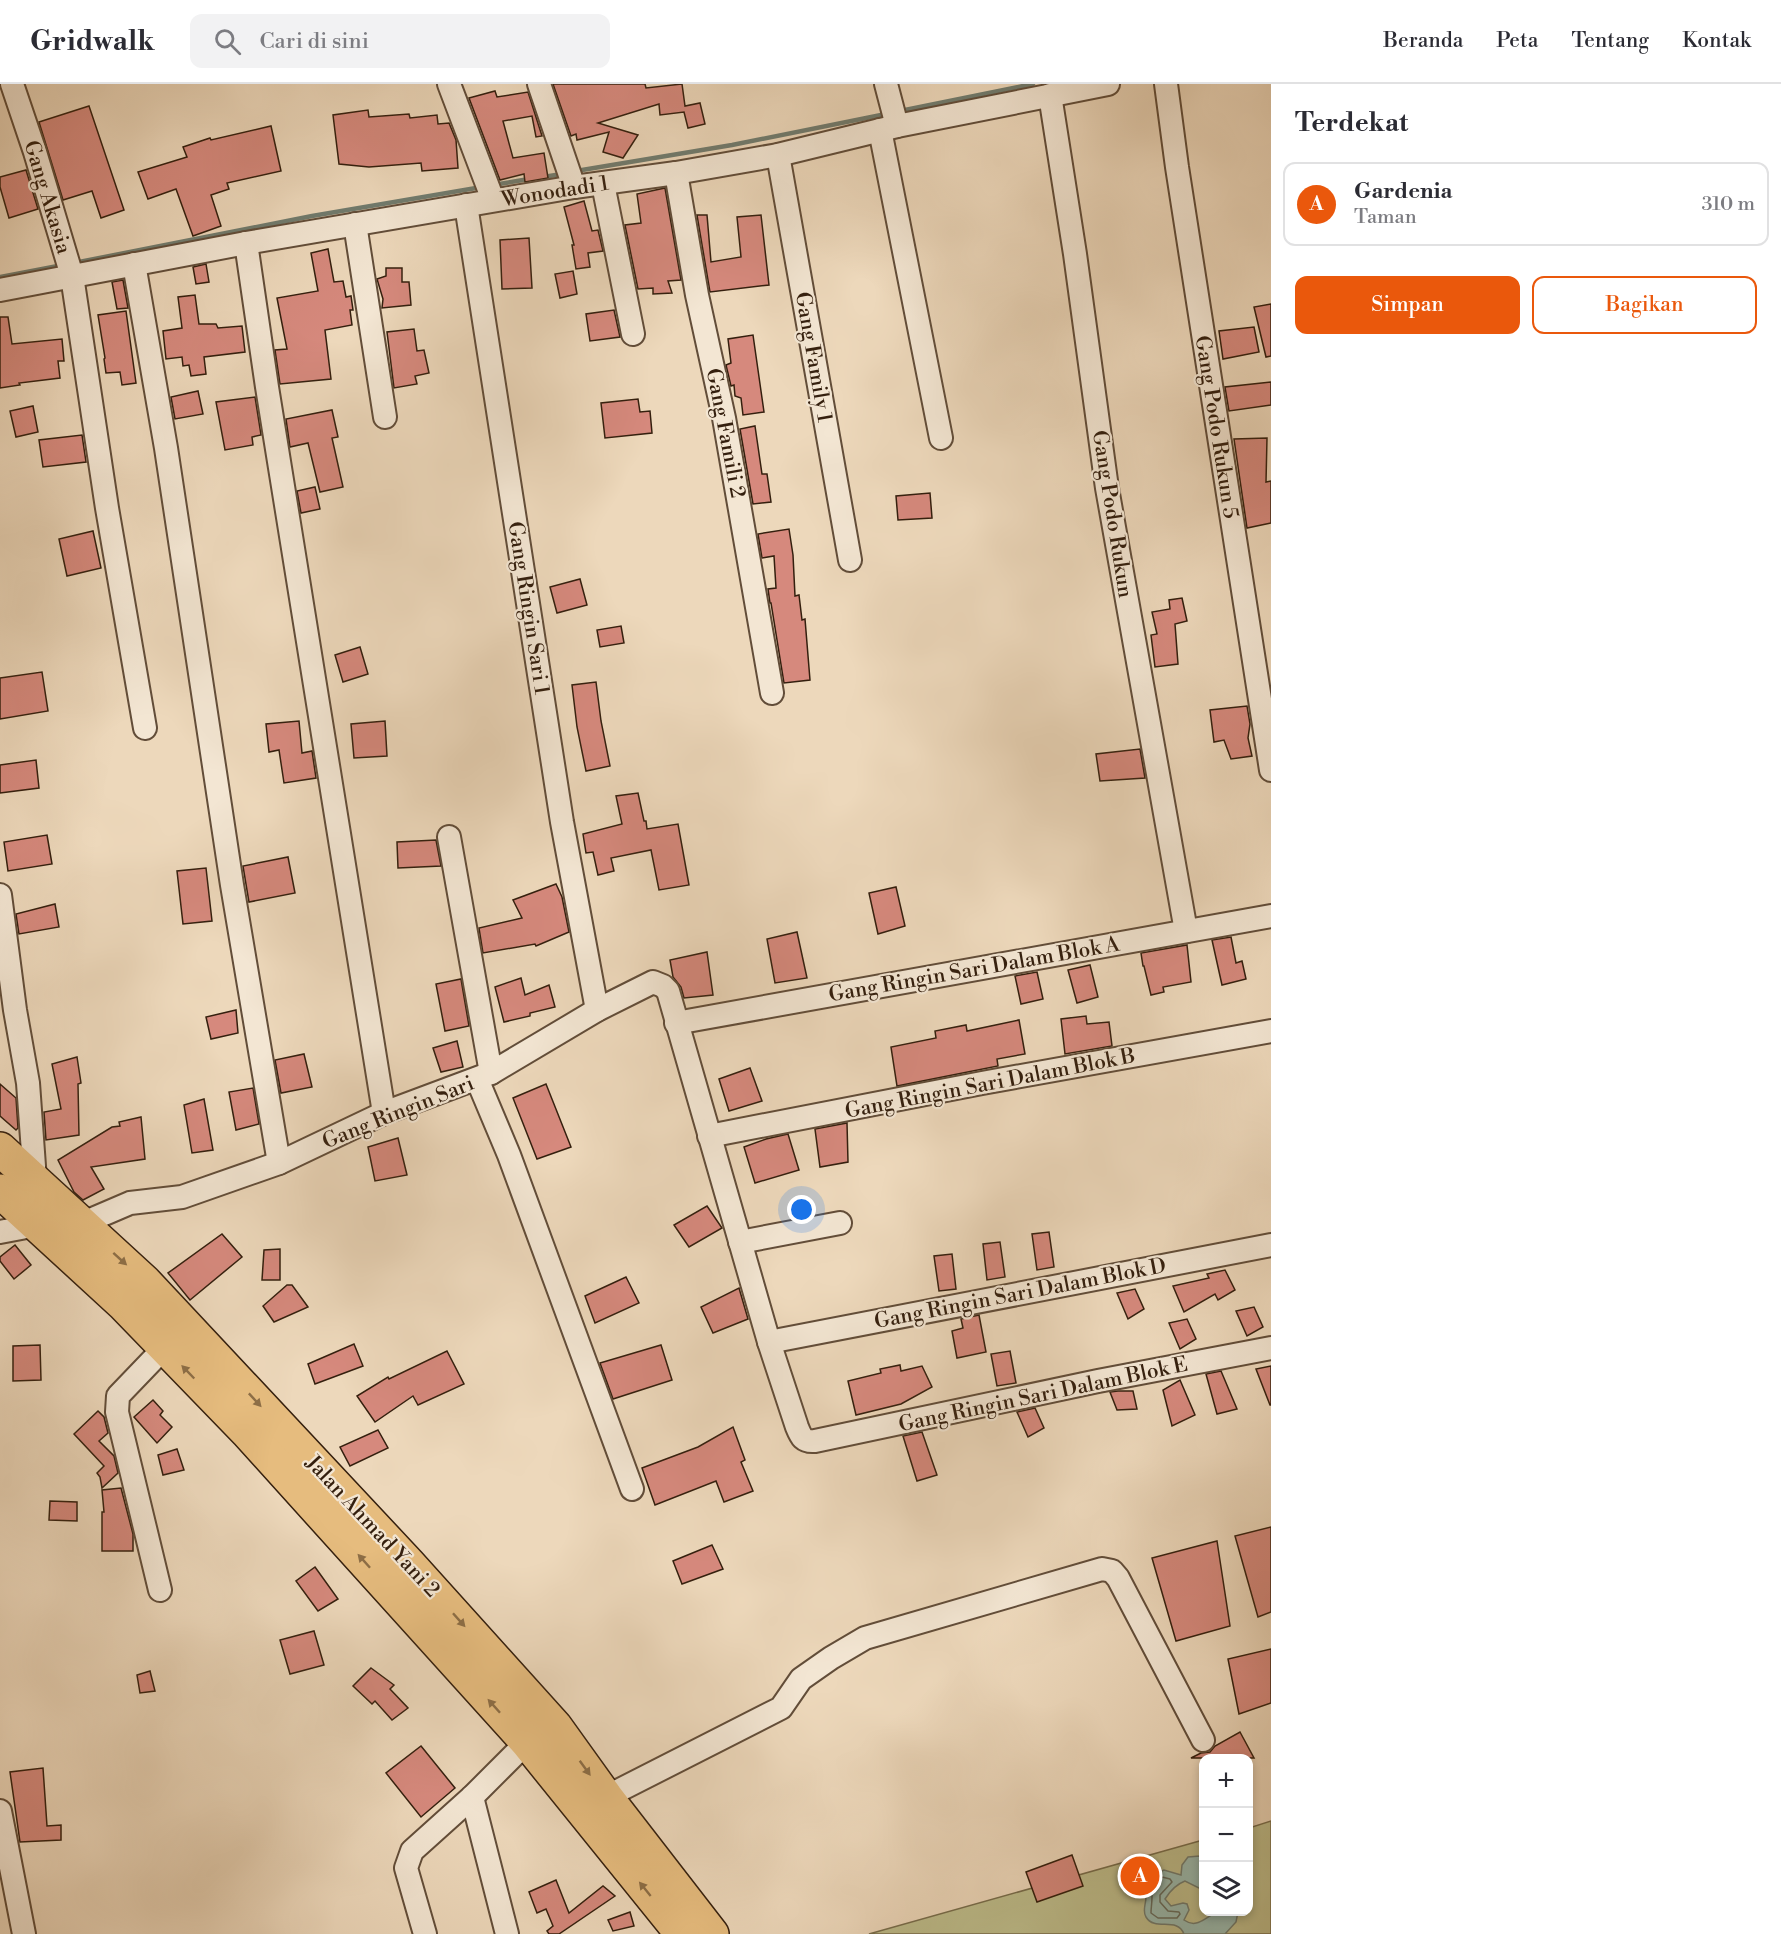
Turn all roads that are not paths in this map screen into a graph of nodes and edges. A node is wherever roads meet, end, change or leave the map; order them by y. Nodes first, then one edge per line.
1 (12, 84) edge
2 (449, 84) edge
3 (538, 84) edge
4 (886, 84) edge
5 (1108, 84) edge
6 (1166, 84) edge
7 (1050, 95) junction
8 (891, 127) junction
9 (778, 155) junction
10 (676, 173) junction
11 (603, 184) junction
12 (573, 186) junction
13 (490, 192) junction
14 (466, 205) junction
15 (355, 224) junction
16 (246, 243) junction
17 (134, 264) junction
18 (72, 275) junction
19 (0, 290) edge
20 (633, 334) dead end
21 (385, 417) dead end
22 (941, 438) dead end
23 (850, 560) dead end
24 (772, 693) dead end
25 (145, 728) dead end
26 (1271, 770) edge
27 (449, 837) dead end
28 (0, 895) edge
29 (1271, 916) edge
30 (1186, 931) junction
31 (597, 1010) junction
32 (676, 1023) junction
33 (1271, 1031) edge
34 (487, 1069) junction
35 (384, 1113) junction
36 (709, 1136) junction
37 (0, 1149) edge
38 (278, 1158) junction
39 (35, 1180) junction
40 (0, 1191) edge
41 (840, 1223) dead end
42 (81, 1224) junction
43 (36, 1225) junction
44 (0, 1232) edge
45 (740, 1242) junction
46 (1271, 1245) edge
47 (769, 1342) junction
48 (165, 1347) junction
49 (1271, 1348) edge
50 (632, 1489) dead end
51 (160, 1590) dead end
52 (1203, 1740) dead end
53 (527, 1742) junction
54 (472, 1797) junction
55 (606, 1797) junction
56 (0, 1811) edge
57 (24, 1934) edge
58 (424, 1934) edge
59 (507, 1934) edge
60 (682, 1934) edge
61 (712, 1934) edge

1 - 18 street, Gang Akasia
2 - 13 street
3 - 12 street
4 - 8 street
5 - 7 street, Wonodadi 1
6 - 26 street, Gang Podo Rukun 5
7 - 8 street, Wonodadi 1
7 - 30 street, Gang Podo Rukun
8 - 9 street, Wonodadi 1
8 - 22 street
9 - 10 street, Wonodadi 1
9 - 23 street, Gang Family 1
10 - 11 street, Wonodadi 1
10 - 24 street, Gang Famili 2
11 - 12 street, Wonodadi 1
11 - 20 street
12 - 13 street, Wonodadi 1
13 - 14 street, Wonodadi 1
14 - 15 street, Wonodadi 1
14 - 31 street, Gang Ringin Sari 1
15 - 16 street, Wonodadi 1
15 - 21 street
16 - 17 street, Wonodadi 1
16 - 35 street
17 - 18 street, Wonodadi 1
17 - 38 street
18 - 19 street, Wonodadi 1
18 - 25 street, Gang Akasia
27 - 34 street
28 - 39 street
29 - 30 street, Gang Ringin Sari Dalam Blok A
30 - 32 street, Gang Ringin Sari Dalam Blok A
31 - 32 street, Gang Ringin Sari
31 - 34 street, Gang Ringin Sari
32 - 36 street
33 - 36 street, Gang Ringin Sari Dalam Blok B
34 - 35 street, Gang Ringin Sari
34 - 50 street
35 - 38 street, Gang Ringin Sari
36 - 45 street
37 - 39 highway, Jalan Ahmad Yani 2
38 - 42 street, Gang Ringin Sari
39 - 42 highway, Jalan Ahmad Yani 2
40 - 43 highway, Jalan Ahmad Yani 2
41 - 45 street
42 -> 55 highway, Jalan Ahmad Yani 2
43 - 44 street
43 - 48 highway, Jalan Ahmad Yani 2
45 - 47 street
46 - 47 street, Gang Ringin Sari Dalam Blok D
47 - 49 street, Gang Ringin Sari Dalam Blok E
48 - 51 street
53 -> 48 highway, Jalan Ahmad Yani 2
52 - 55 street
53 - 54 street
60 -> 53 highway, Jalan Ahmad Yani 2
54 - 58 street
54 - 59 street
55 - 61 highway, Jalan Ahmad Yani 2
56 - 57 street

